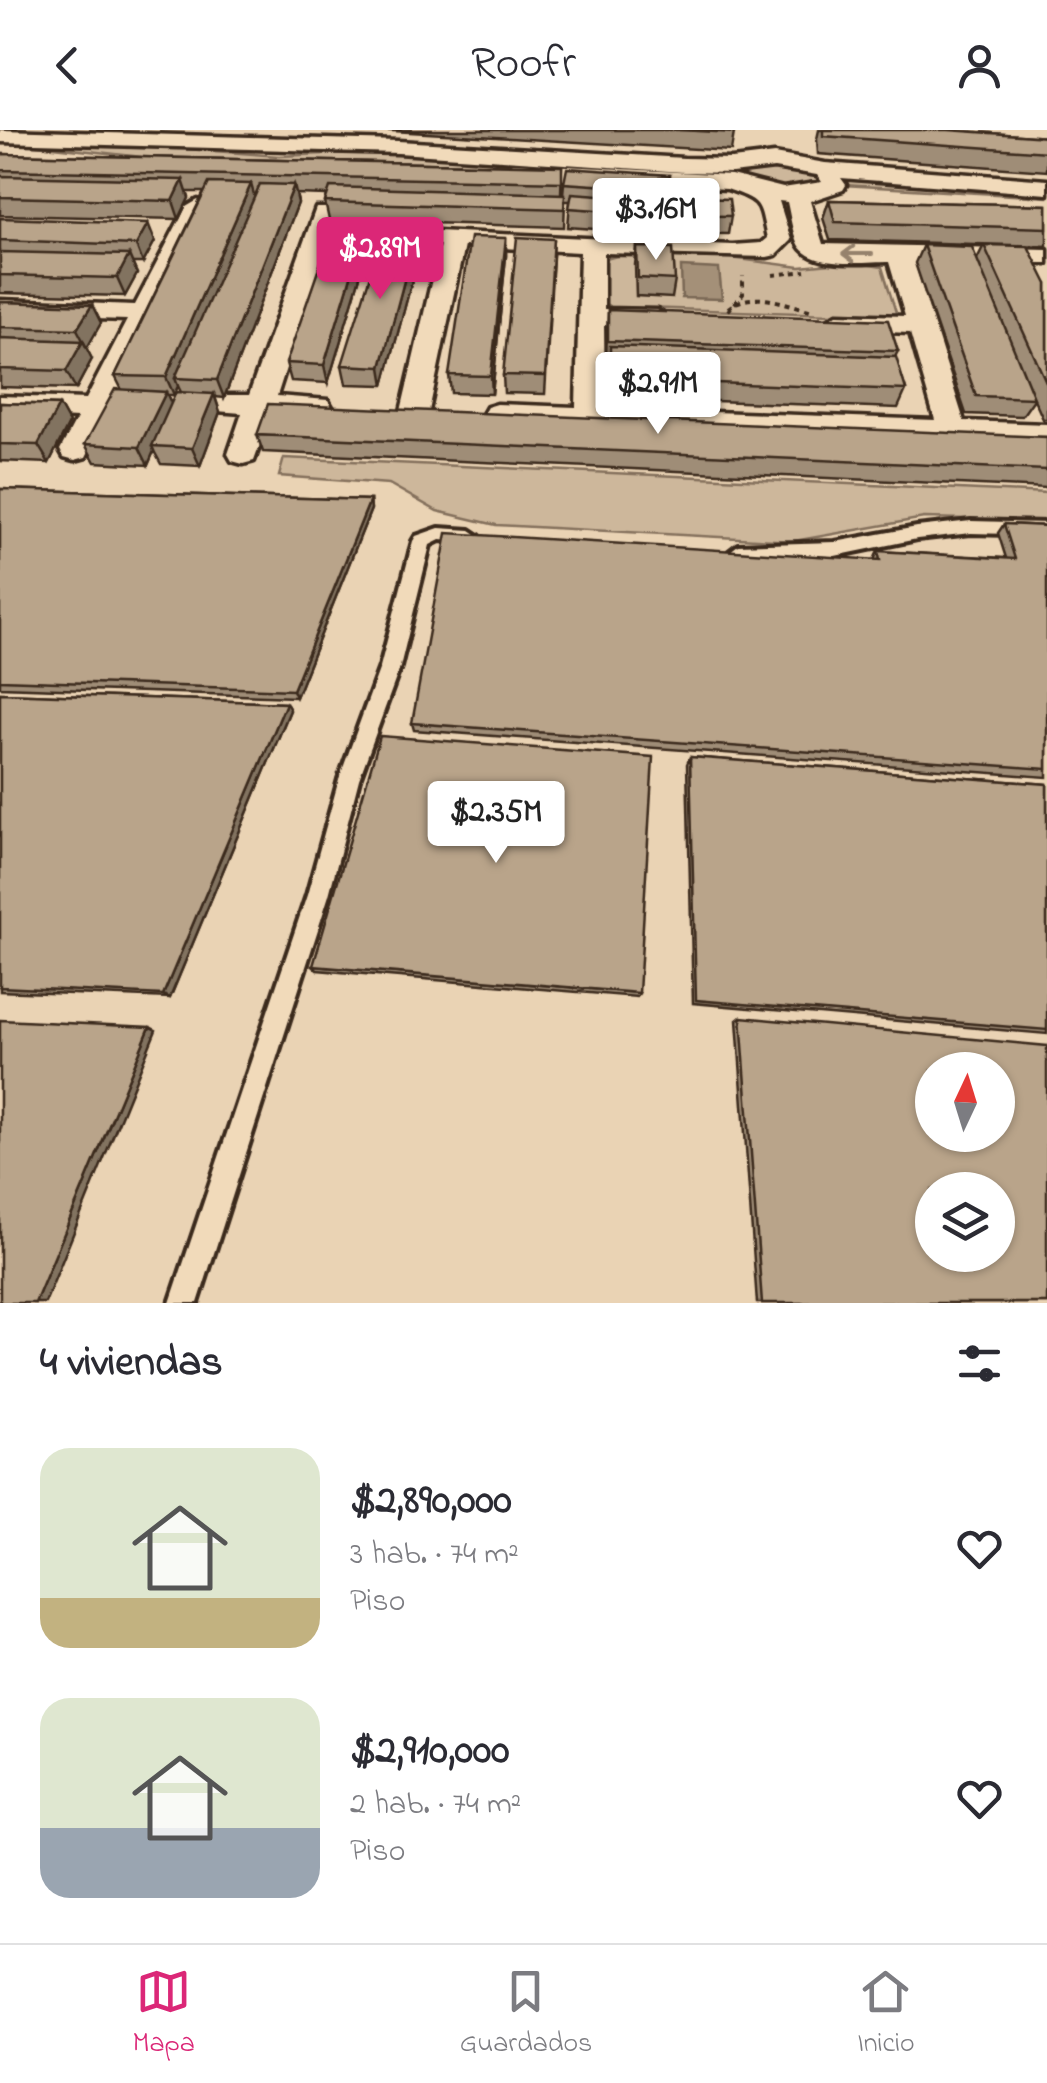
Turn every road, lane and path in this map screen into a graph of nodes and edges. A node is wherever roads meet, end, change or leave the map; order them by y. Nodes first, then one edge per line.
1 (0, 136) edge
2 (0, 146) edge
3 (0, 158) edge
4 (119, 162) junction
5 (731, 174) junction
6 (826, 180) junction
7 (1047, 187) edge
8 (761, 192) junction
9 (797, 195) junction
10 (1047, 202) edge
11 (198, 207) edge
12 (453, 242) junction
13 (592, 246) junction
14 (700, 251) junction
15 (899, 254) junction
16 (1043, 263) edge
17 (814, 270) dead end
18 (743, 276) junction
19 (0, 308) edge
20 (142, 313) junction
21 (729, 313) junction
22 (812, 316) joint
23 (590, 317) junction
24 (920, 325) junction
25 (200, 402) edge
26 (259, 404) junction
27 (0, 405) edge
28 (337, 408) edge
29 (95, 409) junction
30 (415, 411) edge
31 (474, 413) edge
32 (590, 418) junction
33 (952, 428) junction
34 (1047, 434) edge
35 (74, 450) dead end
36 (243, 454) dead end
37 (1047, 529) edge
38 (496, 538) edge
39 (718, 551) edge
40 (184, 1303) edge

1 - 5 street
2 - 4 street
3 - 4 street
4 - 5 street
5 - 6 street
5 - 8 street
6 - 7 street
6 - 9 street
6 - 10 street
8 - 9 street
8 - 14 street
15 -> 9 street
11 - 20 street
12 - 13 street
12 - 26 street
12 - 30 street
13 - 14 street
13 - 23 street
14 - 18 path
15 - 16 street
15 - 24 street
17 - 18 path
18 - 21 path
19 - 20 street
20 - 29 street
21 - 22 path
21 - 23 street
22 - 24 street
23 - 32 street
24 - 33 street
25 - 26 street
26 - 28 street
26 - 36 street
27 - 29 street
29 - 35 street
31 - 32 street
32 - 33 street
33 - 34 street
37 - 39 lane
38 - 40 lane

